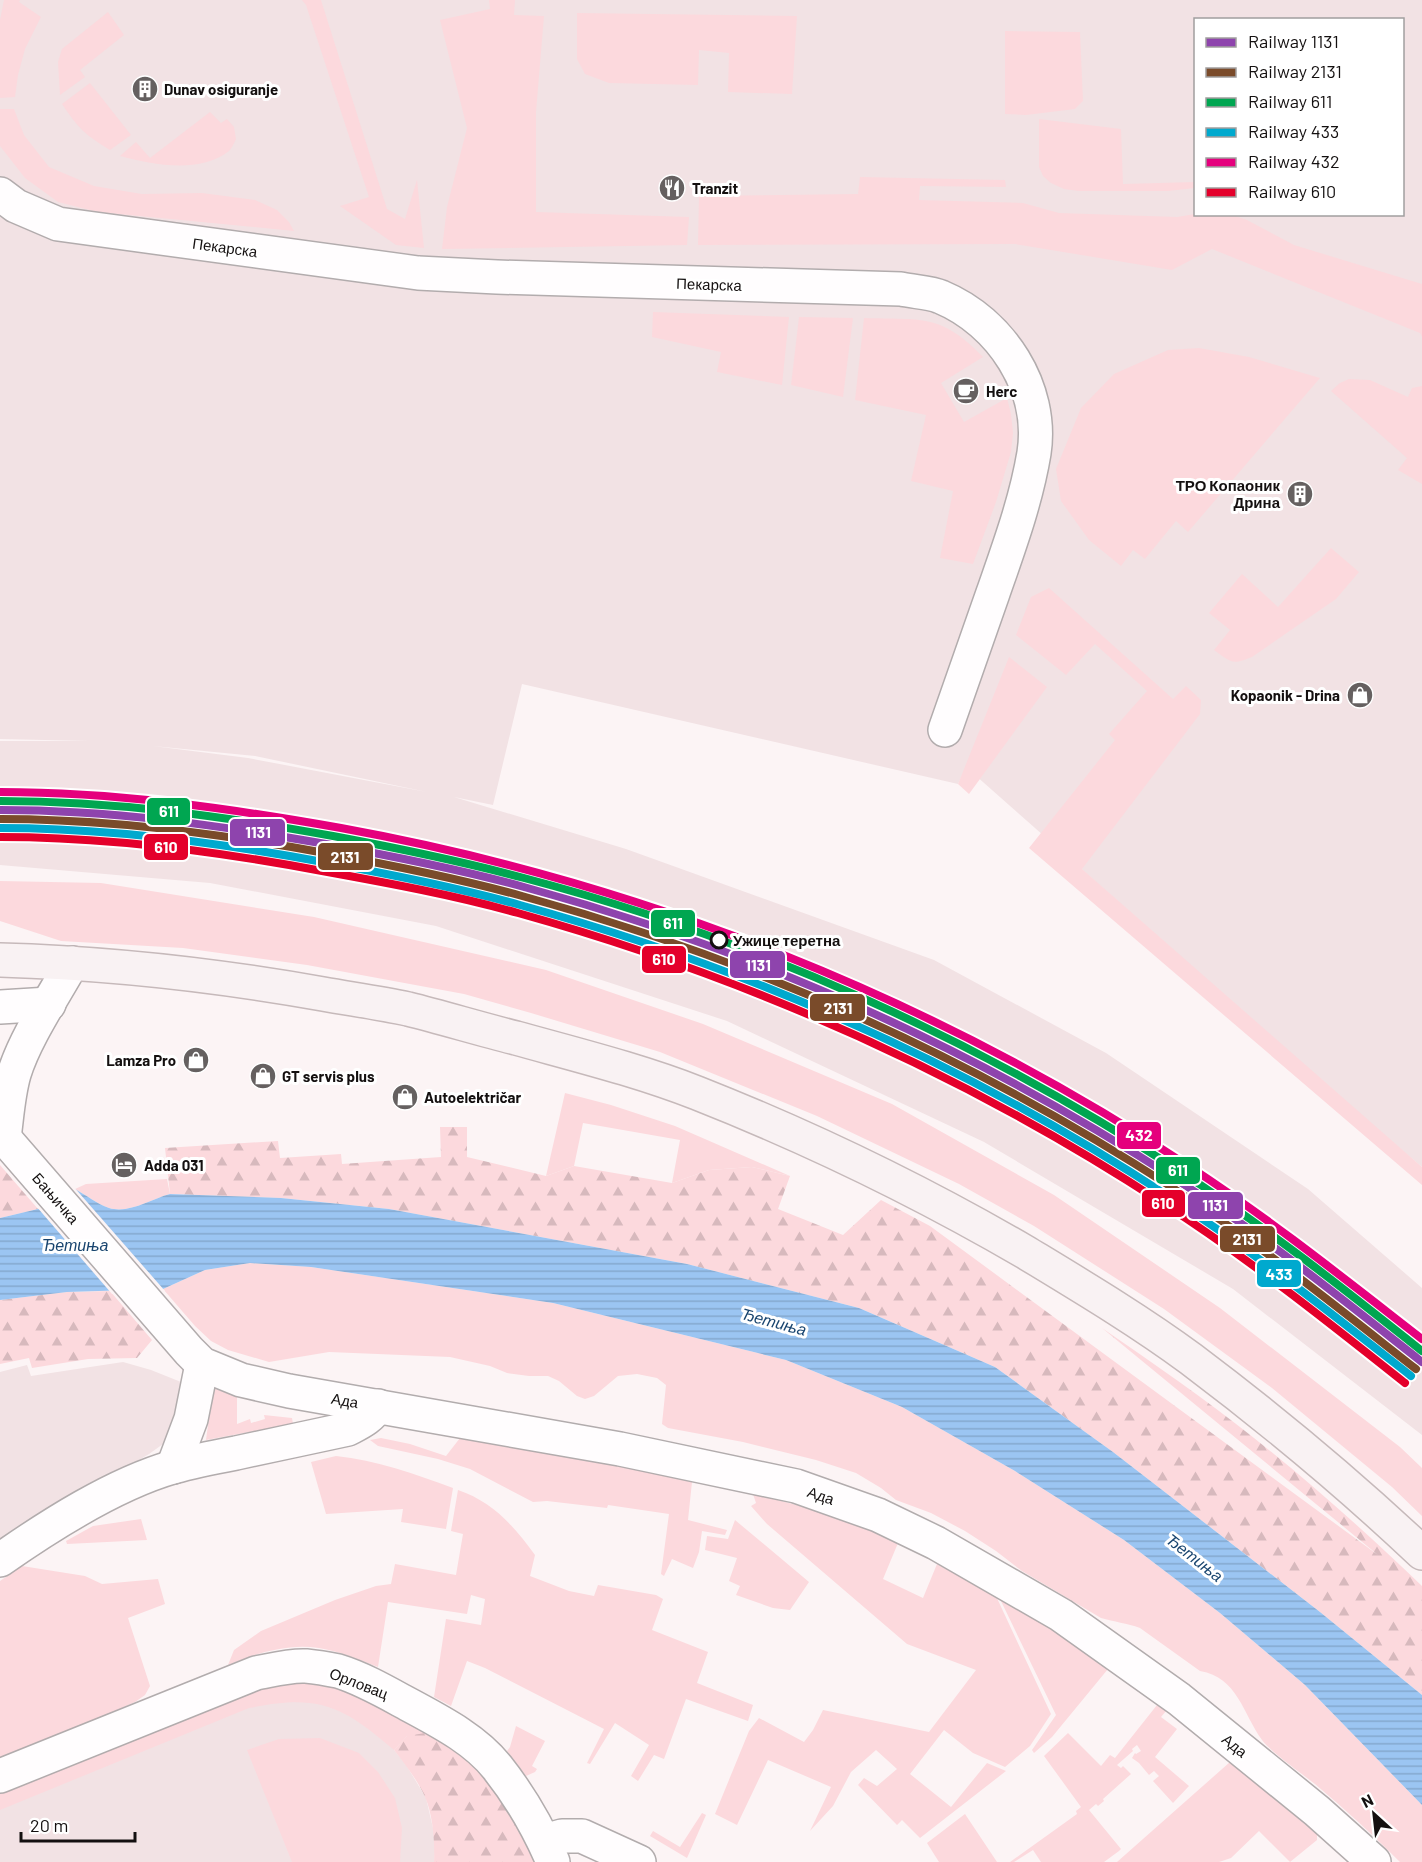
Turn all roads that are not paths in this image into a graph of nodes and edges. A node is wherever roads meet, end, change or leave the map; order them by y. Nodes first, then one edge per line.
1 (0, 194) edge
2 (945, 730) dead end
3 (0, 960) edge
4 (72, 963) junction
5 (49, 1004) junction
6 (0, 1007) edge
7 (2, 1135) edge
8 (179, 1340) joint
9 (202, 1364) junction
10 (378, 1406) junction
11 (173, 1467) junction
12 (1422, 1552) edge
13 (0, 1560) edge
14 (0, 1776) edge
15 (549, 1852) edge
16 (639, 1862) edge
17 (1374, 1862) edge

1 - 2 street, Пекарска
3 - 4 main road
4 - 5 street, Бањичка
4 - 12 main road
5 - 6 street
5 - 7 street, Бањичка
7 - 8 street, Бањичка
8 - 9 street, Ада
9 - 10 street, Ада
9 - 11 street
10 - 11 street
10 - 17 street, Ада
11 - 13 street
14 - 15 street, Орловац
15 - 16 street

